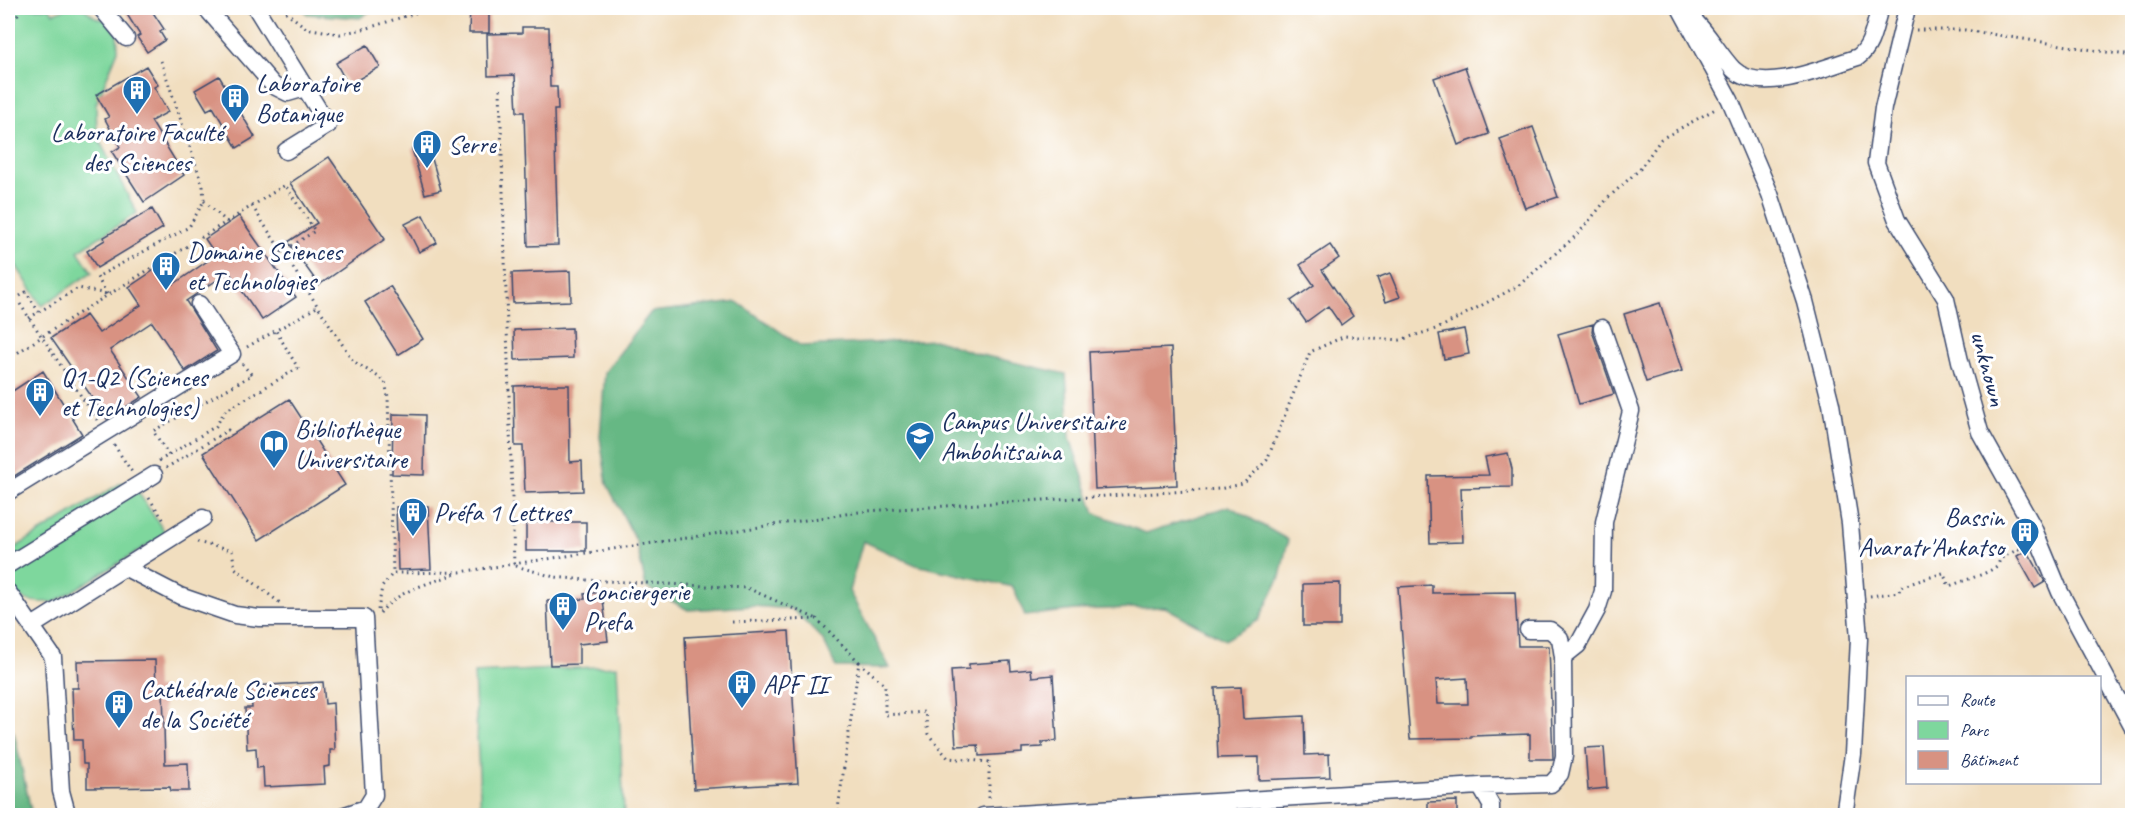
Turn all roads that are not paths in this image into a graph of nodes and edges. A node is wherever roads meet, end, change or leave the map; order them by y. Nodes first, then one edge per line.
1 (101, 8) edge
2 (206, 8) edge
3 (256, 8) edge
4 (1680, 8) edge
5 (1880, 8) edge
6 (1907, 8) edge
7 (126, 38) dead end
8 (305, 88) junction
9 (286, 152) dead end
10 (199, 304) dead end
11 (1602, 328) dead end
12 (153, 470) road end
13 (8, 492) edge
14 (203, 518) dead end
15 (8, 564) edge
16 (124, 567) junction
17 (8, 592) edge
18 (32, 626) junction
19 (1528, 630) dead end
20 (1563, 657) junction
21 (2133, 726) edge
22 (1480, 786) junction
23 (989, 815) edge
24 (71, 816) edge
25 (342, 816) edge
26 (983, 816) edge
27 (1491, 816) edge
28 (1844, 816) edge

1 - 7 street
2 - 8 street
3 - 8 street
4 - 5 street
4 - 28 street
6 - 21 street, unknown
8 - 9 street
10 - 13 street
11 - 20 street
12 - 15 street
14 - 16 street
16 - 18 street
16 - 25 street
17 - 18 street
18 - 24 street
19 - 20 street
20 - 22 street
22 - 23 street
22 - 27 street
23 - 26 street

